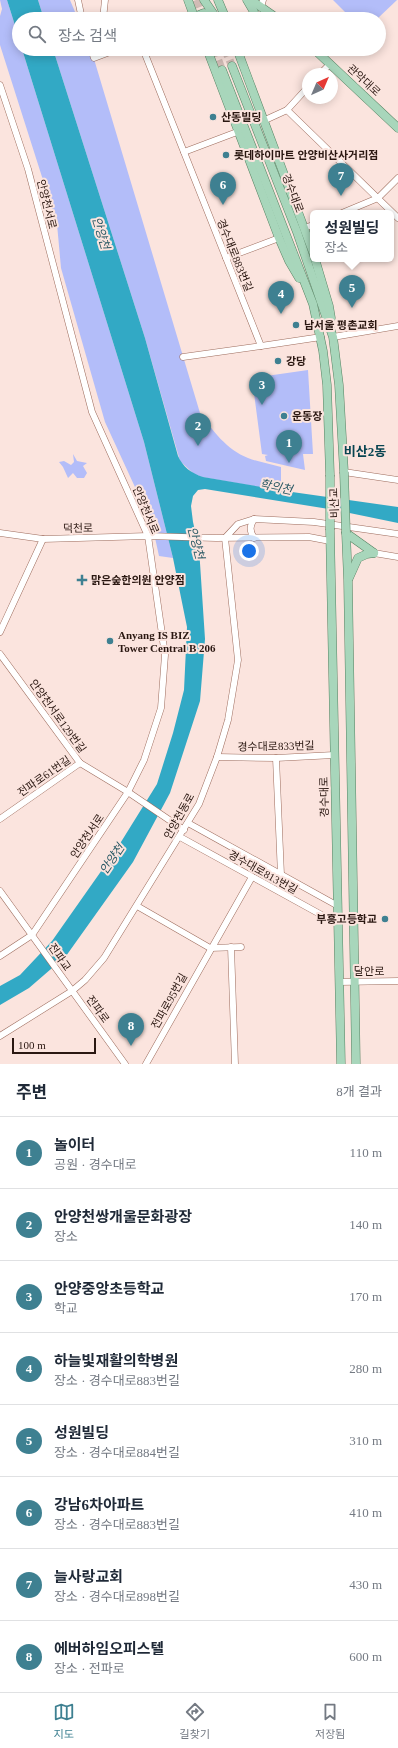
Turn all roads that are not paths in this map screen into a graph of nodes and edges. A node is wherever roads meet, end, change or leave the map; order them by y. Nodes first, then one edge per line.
1 (78, 0) edge
2 (106, 0) edge
3 (188, 0) edge
4 (204, 0) edge
5 (218, 0) edge
6 (247, 0) edge
7 (250, 0) edge
8 (262, 3) edge
9 (81, 12) edge
10 (104, 12) edge
11 (193, 12) edge
12 (212, 12) edge
13 (223, 12) edge
14 (254, 12) edge
15 (271, 12) edge
16 (146, 56) edge
17 (210, 56) edge
18 (239, 56) edge
19 (321, 56) edge
20 (330, 64) junction
21 (232, 66) tunnel mouth
22 (326, 68) edge
23 (222, 70) tunnel mouth
24 (0, 85) edge
25 (302, 94) edge
26 (287, 110) junction
27 (263, 121) junction
28 (398, 128) edge
29 (237, 132) junction
30 (184, 152) junction
31 (398, 178) edge
32 (378, 198) junction
33 (349, 210) edge
34 (390, 210) edge
35 (310, 226) edge
36 (304, 228) junction
37 (279, 238) junction
38 (310, 244) edge
39 (226, 258) junction
40 (317, 262) edge
41 (313, 304) junction
42 (398, 326) edge
43 (321, 337) junction
44 (333, 337) junction
45 (261, 346) junction
46 (183, 357) dead end
47 (344, 472) junction
48 (330, 474) joint
49 (398, 480) edge
50 (254, 519) junction
51 (330, 530) joint
52 (0, 532) edge
53 (346, 533) junction
54 (398, 534) edge
55 (148, 536) junction
56 (225, 538) junction
57 (254, 538) junction
58 (43, 539) junction
59 (330, 541) junction
60 (374, 553) junction
61 (398, 557) edge
62 (348, 580) junction
63 (0, 632) edge
64 (0, 654) edge
65 (334, 755) junction
66 (217, 757) junction
67 (276, 758) junction
68 (80, 763) junction
69 (128, 792) junction
70 (0, 820) edge
71 (188, 823) junction
72 (184, 830) junction
73 (180, 837) junction
74 (281, 875) junction
75 (252, 877) junction
76 (0, 891) edge
77 (137, 906) junction
78 (338, 906) junction
79 (338, 924) junction
80 (34, 937) junction
81 (231, 947) junction
82 (241, 947) dead end
83 (210, 948) junction
84 (0, 956) edge
85 (355, 981) junction
86 (398, 981) edge
87 (339, 982) junction
88 (68, 985) joint
89 (72, 991) junction
90 (0, 1036) edge
91 (126, 1064) edge
92 (146, 1064) edge
93 (235, 1064) edge
94 (341, 1064) edge
95 (356, 1064) edge

1 - 9 street
2 - 10 street
3 - 11 main road
4 - 12 main road
5 - 13 main road
6 - 14 main road
7 - 8 main road
8 - 15 main road
16 - 30 street, 경수대로883번길
17 - 29 main road
18 - 27 main road
19 - 20 main road, 관악대로
20 - 22 street
20 - 28 main road, 관악대로
21 - 44 main road, 경수대로
23 - 41 main road, 경수대로
24 - 55 street, 안양천서로
25 - 26 street
26 - 27 street
26 - 32 street
27 - 36 main road
29 - 30 street
29 - 37 main road
30 - 39 street, 경수대로883번길
31 - 32 street
32 - 33 street
32 - 34 street
35 - 36 street
36 - 38 main road
37 - 39 street
37 - 41 main road
39 - 45 street, 경수대로883번길
40 - 44 main road
41 - 43 main road, 경수대로
42 - 44 street
43 - 45 street
43 - 48 main road, 경수대로
44 - 47 main road, 경수대로
45 - 46 street
47 - 49 street
47 - 53 main road, 비산교, bridge
48 - 51 main road, 비산교, bridge
50 - 54 street
50 - 56 street
50 - 57 street
51 - 59 main road, 경수대로
52 - 58 street, 덕천로
53 - 60 main road
53 - 62 main road
55 - 56 street, 덕천로
55 - 58 street, 덕천로
55 - 69 street, 안양천서로
56 - 57 street
56 - 66 street, 안양천동로
57 - 59 street
58 - 63 street
59 - 65 main road, 경수대로
60 - 61 street
60 - 62 main road
62 - 85 main road
64 - 68 street, 안양천서로129번길
65 - 67 street, 경수대로833번길
65 - 78 main road, 경수대로
66 - 67 street, 경수대로833번길
66 - 71 street, 안양천동로
67 - 74 street, 경수대로813번길
68 - 69 street, 안양천서로129번길
68 - 70 street, 전파로61번길
69 - 72 street, 안양천서로129번길
69 - 80 street, 안양천서로
71 - 72 street, 안양천동로
71 - 74 street, 경수대로813번길
72 - 73 street, 안양천동로
73 - 75 street, 경수대로813번길
73 - 77 street, 안양천동로
74 - 78 street, 경수대로813번길
75 - 79 street, 경수대로813번길
75 - 83 street, 전파로95번길
76 - 80 street
77 - 83 street
77 - 89 street, 안양천동로
78 - 79 main road, 경수대로
79 - 87 main road, 경수대로
80 - 84 street, 안양천서로
80 - 88 street, 전파교
81 - 82 street
81 - 83 street
81 - 93 street
83 - 92 street, 전파로95번길
85 - 86 street, 달안로
85 - 87 street, 달안로
85 - 95 main road
87 - 94 main road, 경수대로
88 - 89 street, 전파로
89 - 90 street, 안양천동로
89 - 91 street, 전파로

